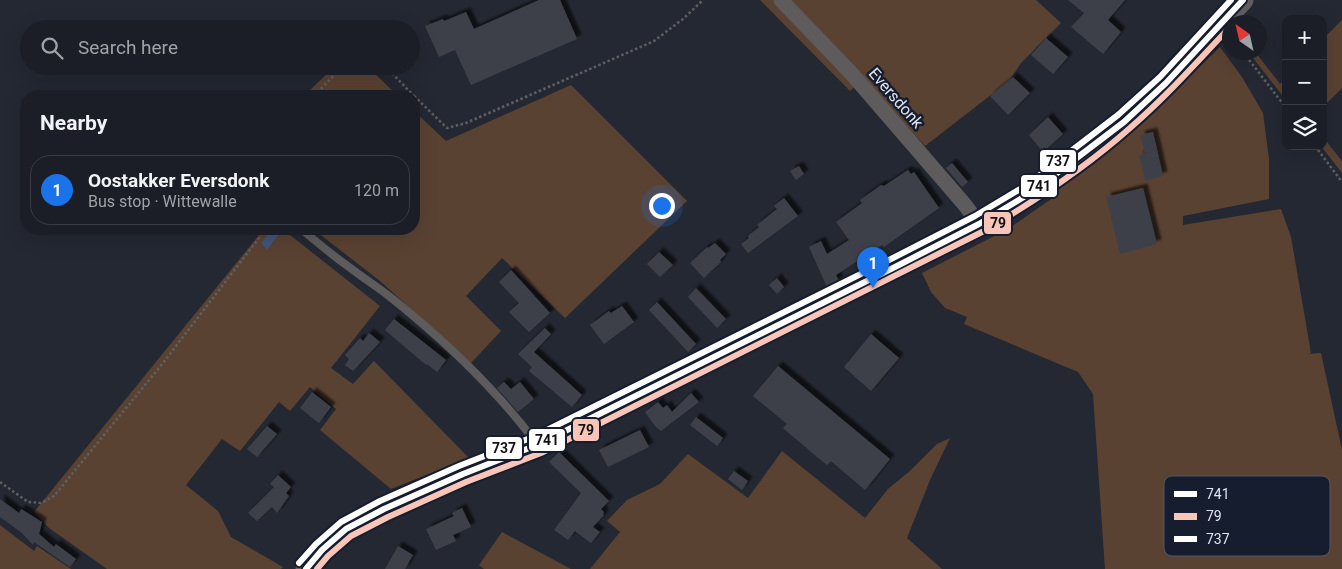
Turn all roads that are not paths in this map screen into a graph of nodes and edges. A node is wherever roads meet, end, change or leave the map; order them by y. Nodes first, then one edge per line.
1 (781, 0) edge
2 (1243, 0) edge
3 (979, 224) junction
4 (308, 235) edge
5 (537, 445) junction
6 (306, 569) edge

1 - 3 street, Eversdonk
2 - 3 street
3 - 5 street
4 - 5 lane
5 - 6 street

